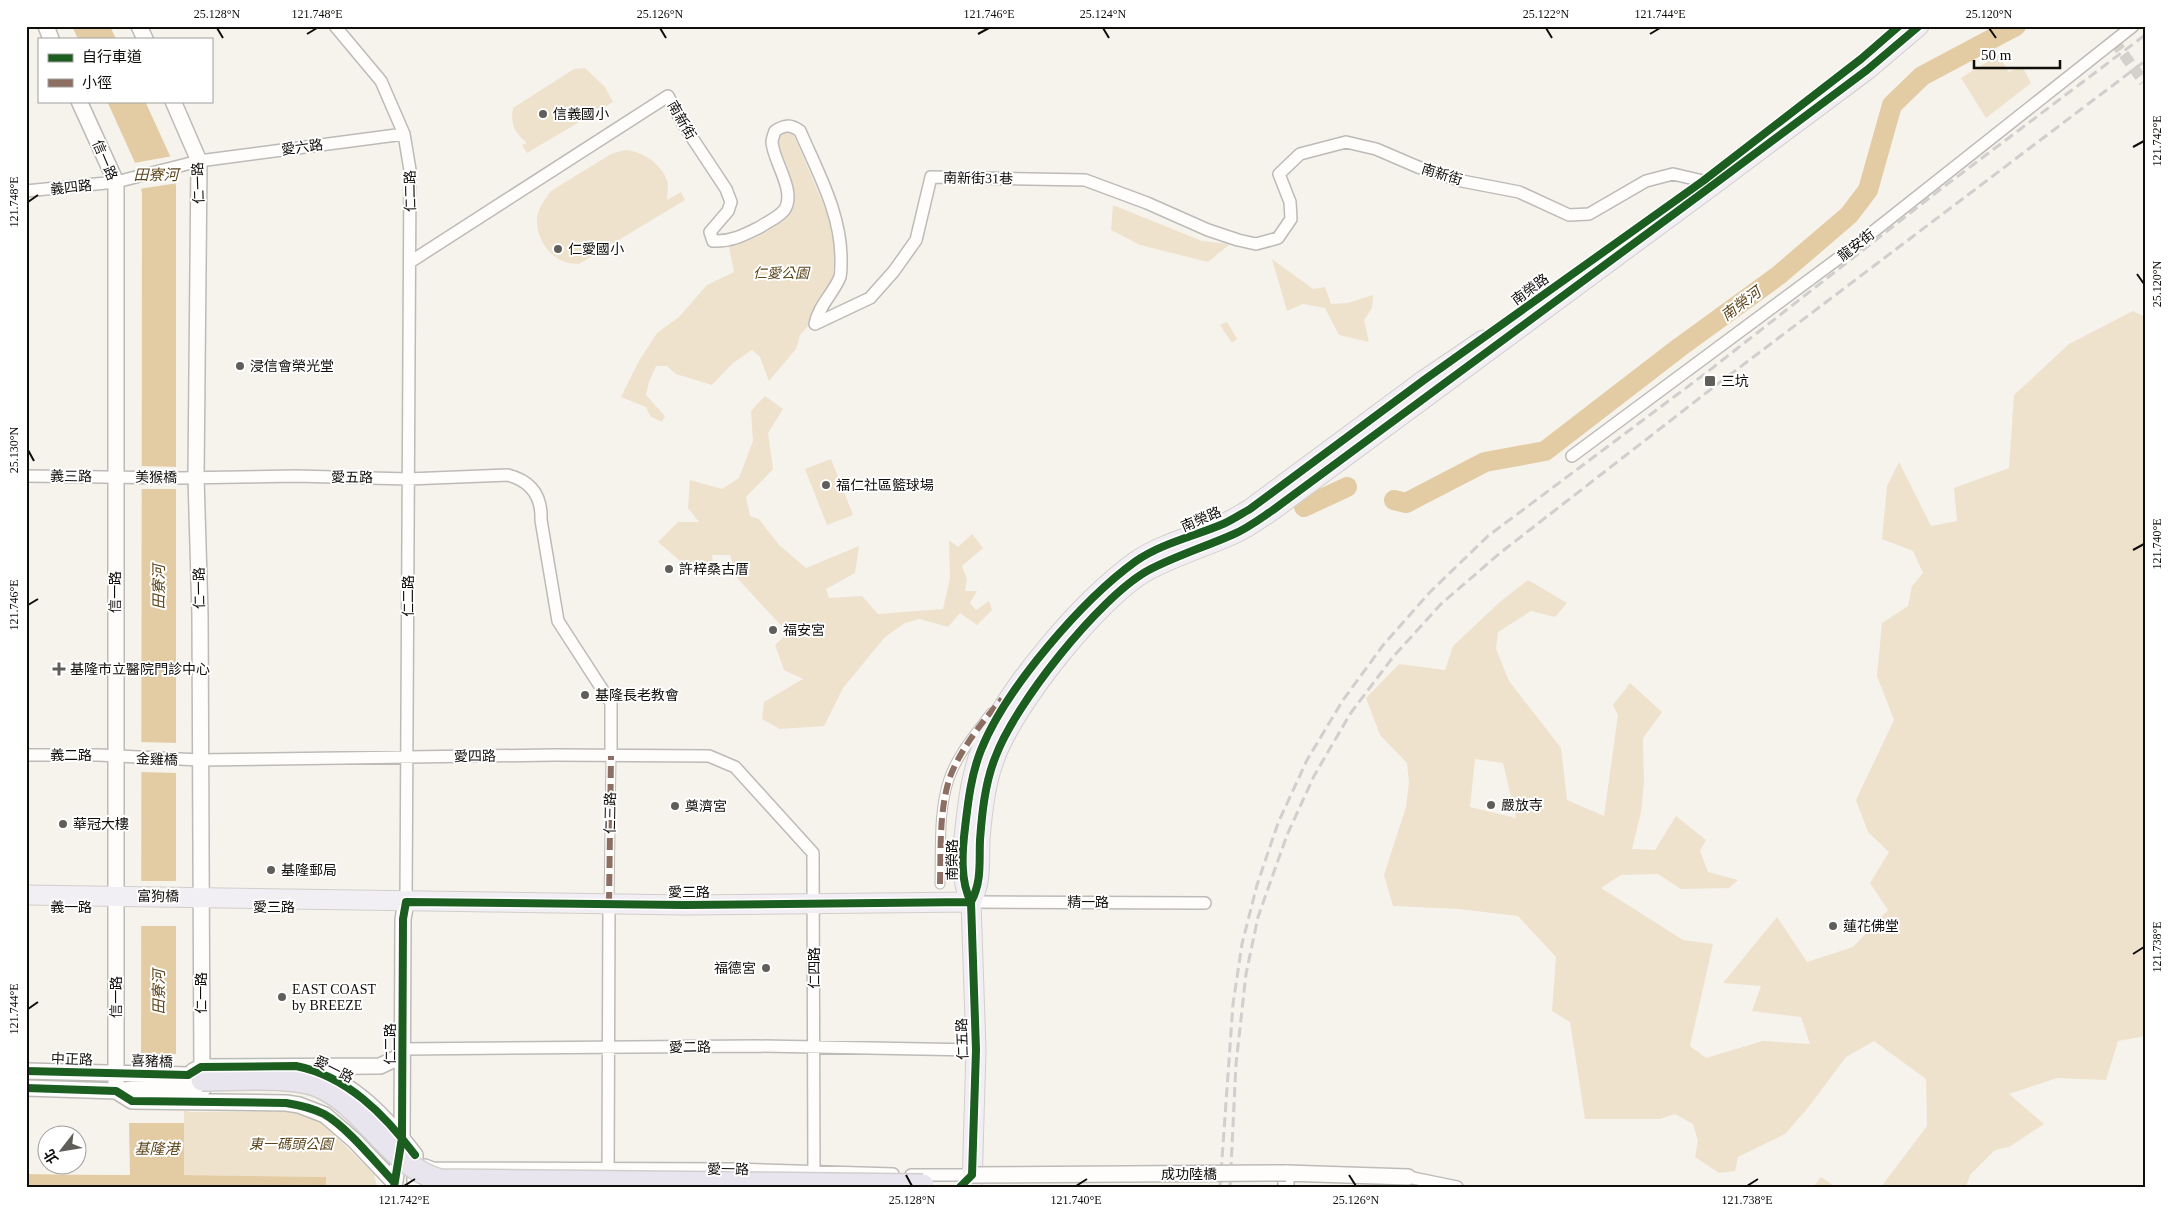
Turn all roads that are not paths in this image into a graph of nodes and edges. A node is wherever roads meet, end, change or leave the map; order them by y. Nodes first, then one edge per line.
1 (46, 26) edge
2 (139, 26) edge
3 (335, 26) edge
4 (1899, 26) edge
5 (1919, 26) edge
6 (2133, 26) edge
7 (51, 38) edge
8 (144, 38) edge
9 (79, 102) edge
10 (173, 102) edge
11 (775, 131) joint
12 (404, 134) junction
13 (200, 161) junction
14 (116, 182) junction
15 (1706, 185) junction
16 (26, 191) edge
17 (1238, 240) joint
18 (410, 262) junction
19 (1572, 456) dead end
20 (508, 475) joint
21 (26, 476) edge
22 (115, 477) junction
23 (196, 477) junction
24 (408, 479) junction
25 (1028, 672) junction
26 (26, 755) edge
27 (115, 756) junction
28 (611, 756) junction
29 (408, 758) junction
30 (200, 760) junction
31 (743, 776) joint
32 (940, 884) dead end
33 (26, 896) edge
34 (115, 901) junction
35 (406, 902) junction
36 (971, 902) junction
37 (201, 903) junction
38 (1206, 903) dead end
39 (609, 904) junction
40 (813, 904) junction
41 (26, 906) edge
42 (814, 1048) junction
43 (403, 1049) junction
44 (609, 1049) junction
45 (976, 1050) junction
46 (296, 1066) junction
47 (26, 1071) edge
48 (116, 1073) junction
49 (195, 1084) junction
50 (26, 1088) edge
51 (116, 1092) junction
52 (355, 1093) junction
53 (402, 1138) junction
54 (355, 1141) junction
55 (415, 1155) junction
56 (608, 1168) junction
57 (814, 1172) junction
58 (1408, 1177) joint
59 (1286, 1180) edge
60 (968, 1183) edge
61 (396, 1185) edge
62 (923, 1185) dead end
63 (415, 1187) edge
64 (504, 1187) edge
65 (608, 1187) edge
66 (814, 1187) edge
67 (1456, 1187) edge

1 - 7 street
2 - 8 street
3 - 12 street, 仁二路
4 - 15 main road, 南榮路
5 - 15 main road, 南榮路
6 - 19 street, 龍安街
9 - 14 street, 信一路
10 - 13 street, 仁一路
11 - 17 street, 南新街31巷
11 - 18 street, 南新街
12 - 13 street, 愛六路
12 - 18 street, 仁二路
13 - 14 street, 愛六路
13 - 23 street, 仁一路
14 - 16 street, 義四路
14 - 22 street, 信一路
15 - 17 street, 南新街
15 - 25 main road, 南榮路
15 - 36 main road, 南榮路
18 - 24 street, 仁二路
20 - 24 street, 愛五路
20 - 28 street, 仁三路
21 - 22 street, 義三路
22 - 23 street, 美猴橋
22 - 27 street, 信一路
23 - 24 street, 愛五路
23 - 30 street, 仁一路
24 - 29 street, 仁二路
25 - 32 street, 南榮路
25 - 36 main road, 南榮路
26 - 27 street, 義二路
27 - 30 street, 金雞橋
27 - 34 street, 信一路
28 - 29 street, 愛四路
28 - 31 street, 愛四路
28 - 39 street, 仁三路
29 - 30 street, 愛四路
29 - 35 street, 仁二路
30 - 37 street, 仁一路
31 - 40 street, 仁四路
33 - 34 main road, 義一路
34 - 37 main road, 富狗橋
34 - 41 main road, 義一路
34 - 48 street, 信一路
35 - 37 main road, 愛三路
35 - 39 main road, 愛三路
35 - 43 street, 仁二路
36 - 38 street, 精一路
36 - 40 main road, 愛三路
36 - 45 main road, 仁五路
37 - 49 street, 仁一路
39 - 40 main road, 愛三路
39 - 44 street, 仁三路
40 - 42 street, 仁四路
42 - 44 street, 愛二路
42 - 45 street, 愛二路
42 - 57 street, 仁四路
43 - 44 street, 愛二路
43 - 46 street, 愛一路
43 - 53 street, 仁二路
44 - 56 street, 仁三路
45 - 60 main road, 仁五路
46 - 49 street, 愛一路
46 - 52 street, 愛一路
47 - 48 street, 中正路
48 - 49 street, 喜豬橋
48 - 51 street, 信一路
49 - 51 street
49 - 54 street
49 - 62 highway, bridge
49 - 64 highway, bridge
50 - 51 street
52 - 53 street, 愛一路
52 - 54 street
53 - 55 street, 愛一路
53 - 61 street, 仁二路
54 - 61 street
55 - 56 street, 愛一路
55 - 63 street
56 - 57 street, 愛一路
56 - 65 street, 仁三路
57 - 60 street, 愛一路
57 - 66 street, 仁四路
58 - 59 street, 成功陸橋
58 - 67 street
59 - 60 street, 成功陸橋, bridge

